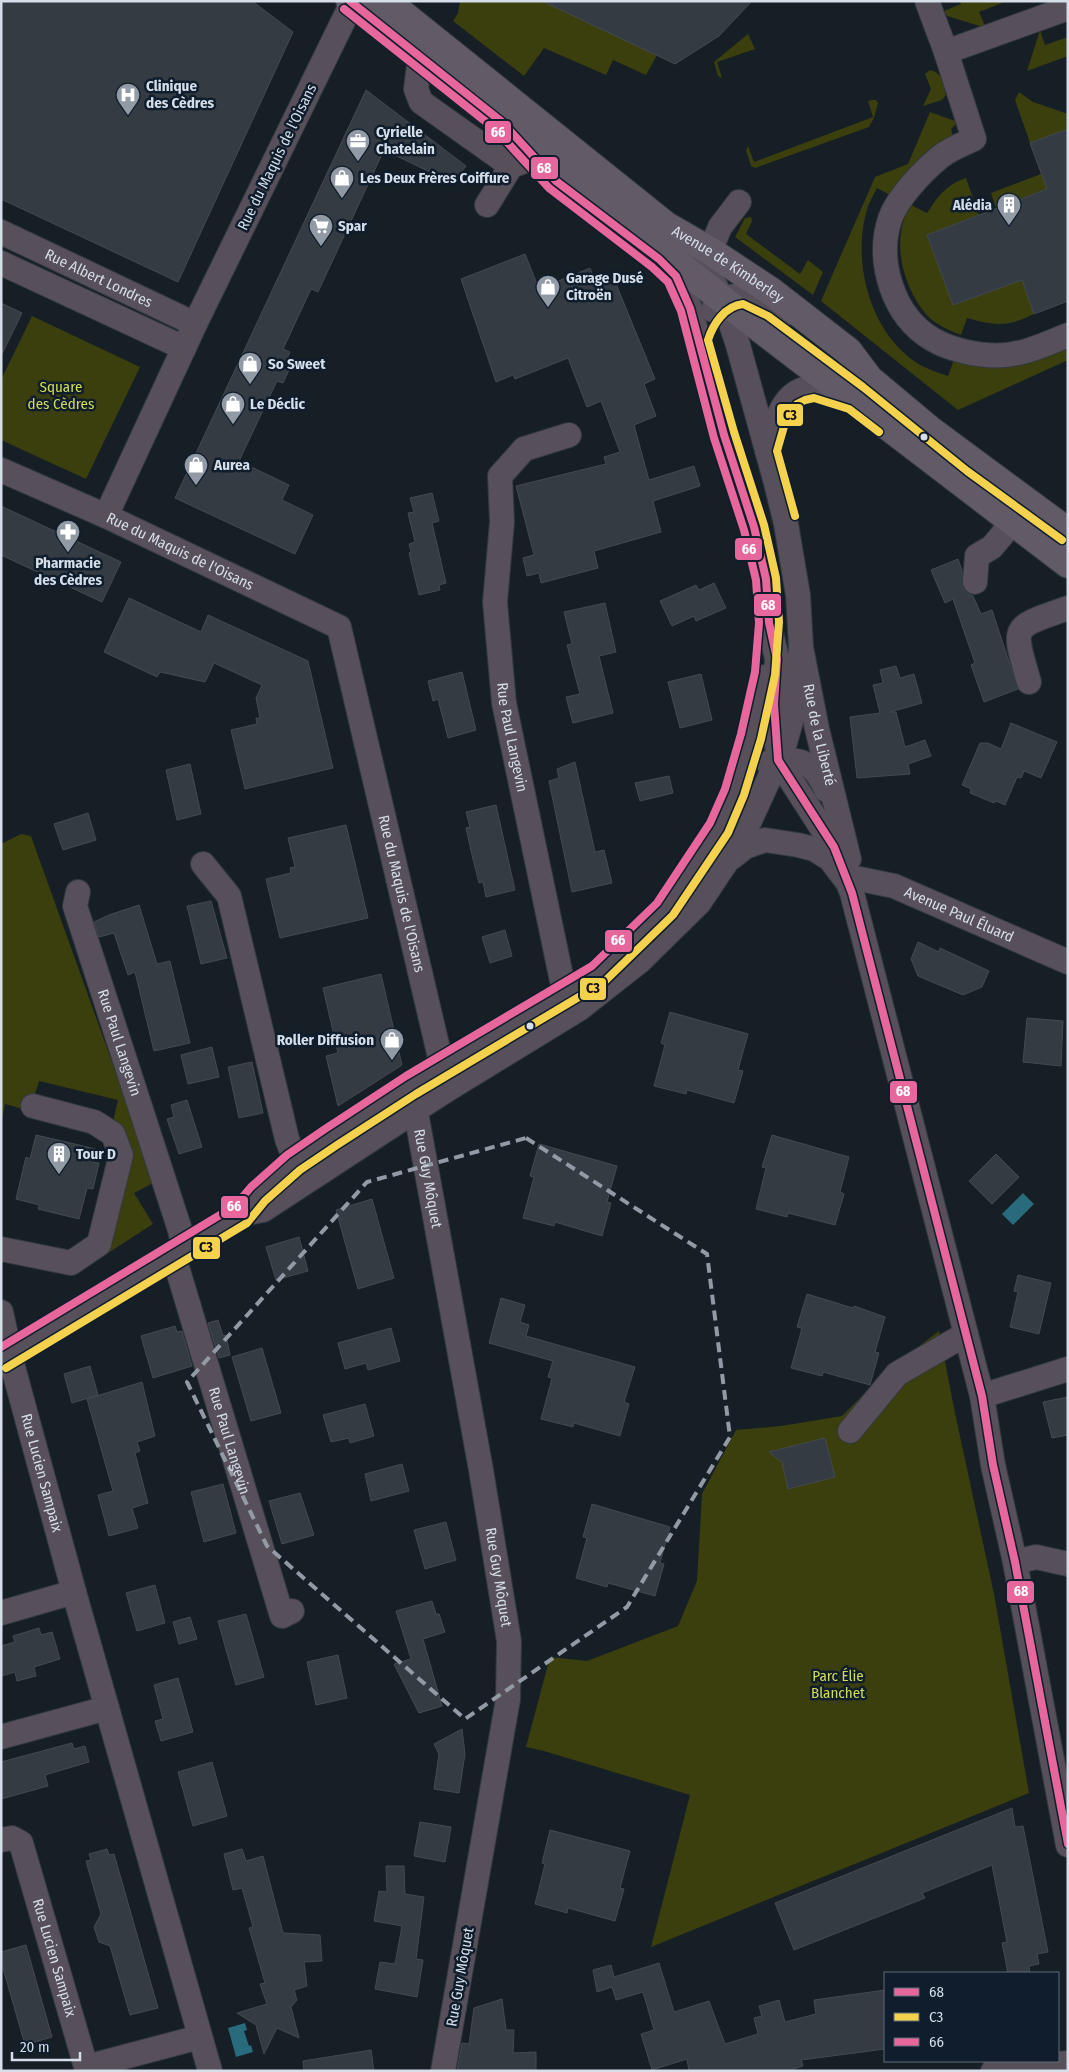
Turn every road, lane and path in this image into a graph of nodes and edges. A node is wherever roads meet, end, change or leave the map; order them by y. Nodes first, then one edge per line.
1 (386, 1) edge
2 (926, 1) edge
3 (352, 2) edge
4 (1068, 8) edge
5 (946, 52) junction
6 (420, 57) junction
7 (502, 122) junction
8 (534, 157) junction
9 (511, 166) junction
10 (739, 202) dead end
11 (488, 205) dead end
12 (665, 225) junction
13 (1, 232) edge
14 (710, 251) junction
15 (1, 263) edge
16 (723, 300) junction
17 (195, 324) junction
18 (1068, 335) edge
19 (698, 340) junction
20 (184, 348) junction
21 (861, 389) junction
22 (569, 434) dead end
23 (767, 451) junction
24 (1, 470) edge
25 (106, 516) junction
26 (1013, 522) junction
27 (1068, 532) edge
28 (1068, 564) edge
29 (974, 582) dead end
30 (1068, 608) edge
31 (769, 623) junction
32 (801, 647) junction
33 (1029, 682) dead end
34 (778, 760) junction
35 (734, 792) junction
36 (840, 824) junction
37 (726, 862) junction
38 (203, 864) dead end
39 (851, 884) junction
40 (78, 892) dead end
41 (1068, 962) edge
42 (572, 1002) junction
43 (442, 1066) junction
44 (411, 1085) junction
45 (445, 1091) junction
46 (33, 1106) dead end
47 (417, 1110) junction
48 (294, 1162) junction
49 (304, 1184) junction
50 (242, 1214) junction
51 (1, 1249) edge
52 (178, 1251) junction
53 (1, 1312) edge
54 (966, 1334) junction
55 (5, 1356) edge
56 (1068, 1369) edge
57 (982, 1396) junction
58 (850, 1431) dead end
59 (1014, 1562) junction
60 (1068, 1564) edge
61 (74, 1592) junction
62 (292, 1611) dead end
63 (1, 1613) edge
64 (107, 1708) junction
65 (1, 1737) edge
66 (1, 1840) edge
67 (1068, 1845) edge
68 (200, 2038) junction
69 (1068, 2063) edge
70 (210, 2071) edge
71 (443, 2071) edge
72 (993, 2071) edge

1 - 12 main road, Avenue de Kimberley
2 - 5 street
3 - 6 main road, Avenue de Kimberley
3 - 17 street, Rue du Maquis de l'Oisans
4 - 5 street
5 - 18 street
6 - 7 main road, Avenue de Kimberley
6 - 9 street
7 - 8 street
7 - 16 main road, Avenue de Kimberley
8 - 9 street
8 - 19 street
9 - 11 street
10 - 14 street
12 - 14 main road, Avenue de Kimberley
12 - 16 street
13 - 17 street, Rue Albert Londres
14 - 21 main road, Avenue de Kimberley
15 - 20 street, Rue Albert Londres
16 - 19 street
16 - 21 main road, Avenue de Kimberley
16 - 23 street
17 - 20 street, Rue du Maquis de l'Oisans
19 - 31 street
20 - 25 street, Rue du Maquis de l'Oisans
21 - 23 street
21 - 26 main road, Avenue de Kimberley
21 - 27 main road, Avenue de Kimberley
22 - 42 street, Rue Paul Langevin
23 - 32 street
24 - 25 street
25 - 43 street, Rue du Maquis de l'Oisans
26 - 28 main road, Avenue de Kimberley
26 - 29 street
30 - 33 street
31 - 34 street, Rue de la Liberté
31 - 35 street
32 - 34 street
32 - 36 street, Rue de la Liberté
34 - 35 street, Rue de la Liberté
34 - 36 street, Rue de la Liberté
34 - 37 street
34 - 39 street, Rue de la Liberté
35 - 42 street
36 - 39 street, Rue de la Liberté
37 - 39 street, Rue de la Liberté
37 - 42 street
38 - 48 street
39 - 41 street, Avenue Paul Éluard
39 - 54 street, Rue de la Liberté
40 - 52 street, Rue Paul Langevin
42 - 43 street
42 - 45 street
43 - 44 street
43 - 45 street, Rue du Maquis de l'Oisans
44 - 47 street, Rue Guy Môquet
44 - 48 street
45 - 47 street
46 - 51 street
47 - 49 street
47 - 71 street, Rue Guy Môquet
48 - 49 street
48 - 50 street
49 - 50 street
50 - 52 street
52 - 55 street
52 - 62 street, Rue Paul Langevin
53 - 55 street
54 - 57 street, Rue de la Liberté
54 - 58 street
55 - 61 street, Rue Lucien Sampaix
56 - 57 street
57 - 59 street, Rue de la Liberté
59 - 60 street
59 - 67 street, Rue de la Liberté
61 - 63 street
61 - 64 street, Rue Lucien Sampaix
64 - 65 street
64 - 68 street, Rue Lucien Sampaix
66 - 68 street, Rue Lucien Sampaix
68 - 70 street, Rue Lucien Sampaix
69 - 72 street

